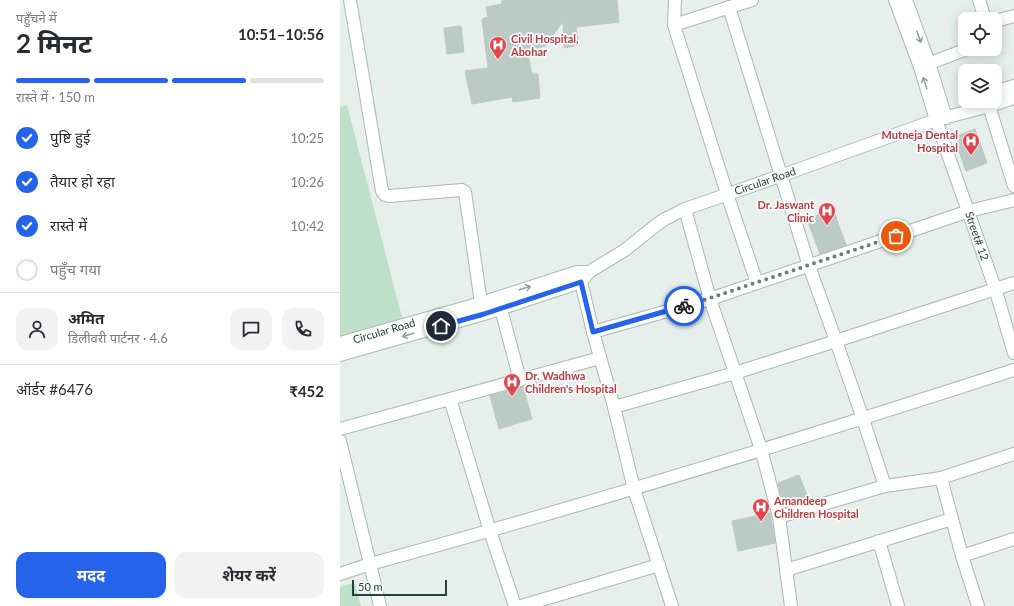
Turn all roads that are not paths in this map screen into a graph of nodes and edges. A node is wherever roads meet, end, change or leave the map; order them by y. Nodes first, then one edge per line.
1 (350, 0) edge
2 (675, 0) edge
3 (752, 0) edge
4 (895, 0) edge
5 (906, 0) edge
6 (979, 0) edge
7 (729, 7) junction
8 (983, 12) edge
9 (1014, 16) edge
10 (1002, 19) edge
11 (674, 25) junction
12 (958, 52) edge
13 (924, 65) junction
14 (1014, 86) edge
15 (1002, 90) edge
16 (1014, 98) edge
17 (1002, 102) edge
18 (962, 108) edge
19 (982, 108) edge
20 (990, 108) edge
21 (946, 118) junction
22 (780, 176) junction
23 (1014, 186) edge
24 (727, 194) junction
25 (1014, 200) edge
26 (685, 209) junction
27 (969, 212) junction
28 (809, 266) junction
29 (589, 272) junction
30 (581, 282) junction
31 (756, 283) junction
32 (1014, 283) edge
33 (995, 288) junction
34 (710, 298) junction
35 (499, 302) junction
36 (481, 303) junction
37 (593, 332) junction
38 (836, 341) junction
39 (340, 343) edge
40 (1014, 352) edge
41 (340, 355) edge
42 (600, 358) junction
43 (1014, 370) edge
44 (735, 373) junction
45 (520, 380) junction
46 (450, 399) junction
47 (614, 407) junction
48 (863, 419) junction
49 (340, 429) edge
50 (340, 441) edge
51 (761, 450) junction
52 (1014, 454) edge
53 (941, 478) junction
54 (885, 486) junction
55 (634, 489) junction
56 (779, 517) junction
57 (952, 519) junction
58 (490, 531) junction
59 (1014, 539) edge
60 (879, 541) junction
61 (962, 556) junction
62 (370, 564) junction
63 (659, 564) junction
64 (786, 570) junction
65 (340, 574) edge
66 (380, 606) edge
67 (515, 606) edge
68 (521, 606) edge
69 (672, 606) edge
70 (791, 606) edge
71 (898, 606) edge
72 (978, 606) edge

1 - 36 street
2 - 11 street
3 - 7 street
4 - 13 street
5 -> 13 street
6 - 8 street
7 - 11 street
7 - 22 street
9 - 10 street
11 - 24 street
12 - 13 street
13 - 21 street, Street# 12
14 - 15 street
16 - 17 street, Circular Road
18 - 21 street, Circular Road
19 - 21 street, Circular Road
20 - 23 street
21 - 22 street, Circular Road
21 - 27 street, Street# 12
22 - 24 street, Circular Road
22 - 28 street
24 - 26 street, Circular Road
24 - 31 street
25 - 27 street
26 - 29 street, Circular Road
26 - 34 street
27 - 28 street
27 - 33 street, Street# 12
28 - 31 street
28 - 38 street
29 - 30 street, Circular Road
35 -> 29 street, Circular Road
30 - 35 street, Circular Road
30 - 37 street
31 - 34 street
32 - 33 street
33 - 38 street
33 - 40 street, Street# 12
34 - 37 street
34 - 44 street
35 - 36 street, Circular Road
35 -> 41 street, Circular Road
35 - 45 street
36 - 39 street, Circular Road
37 - 42 street
38 - 44 street
38 - 48 street
42 - 45 street
42 - 47 street
43 - 48 street
44 - 47 street
44 - 51 street
45 - 46 street
46 - 49 street
46 - 58 street
47 - 55 street
48 - 51 street
48 - 54 street
50 - 62 street
51 - 55 street
51 - 56 street
52 - 53 street
53 - 54 street
53 - 57 street
54 - 56 street
55 - 58 street
55 - 63 street
56 - 64 street
57 - 60 street
57 - 61 street
58 - 62 street
58 - 67 street
59 - 61 street
60 - 64 street
60 - 71 street
61 - 72 street
62 - 65 street
62 - 66 street
63 - 68 street
63 - 69 street
64 - 70 street

